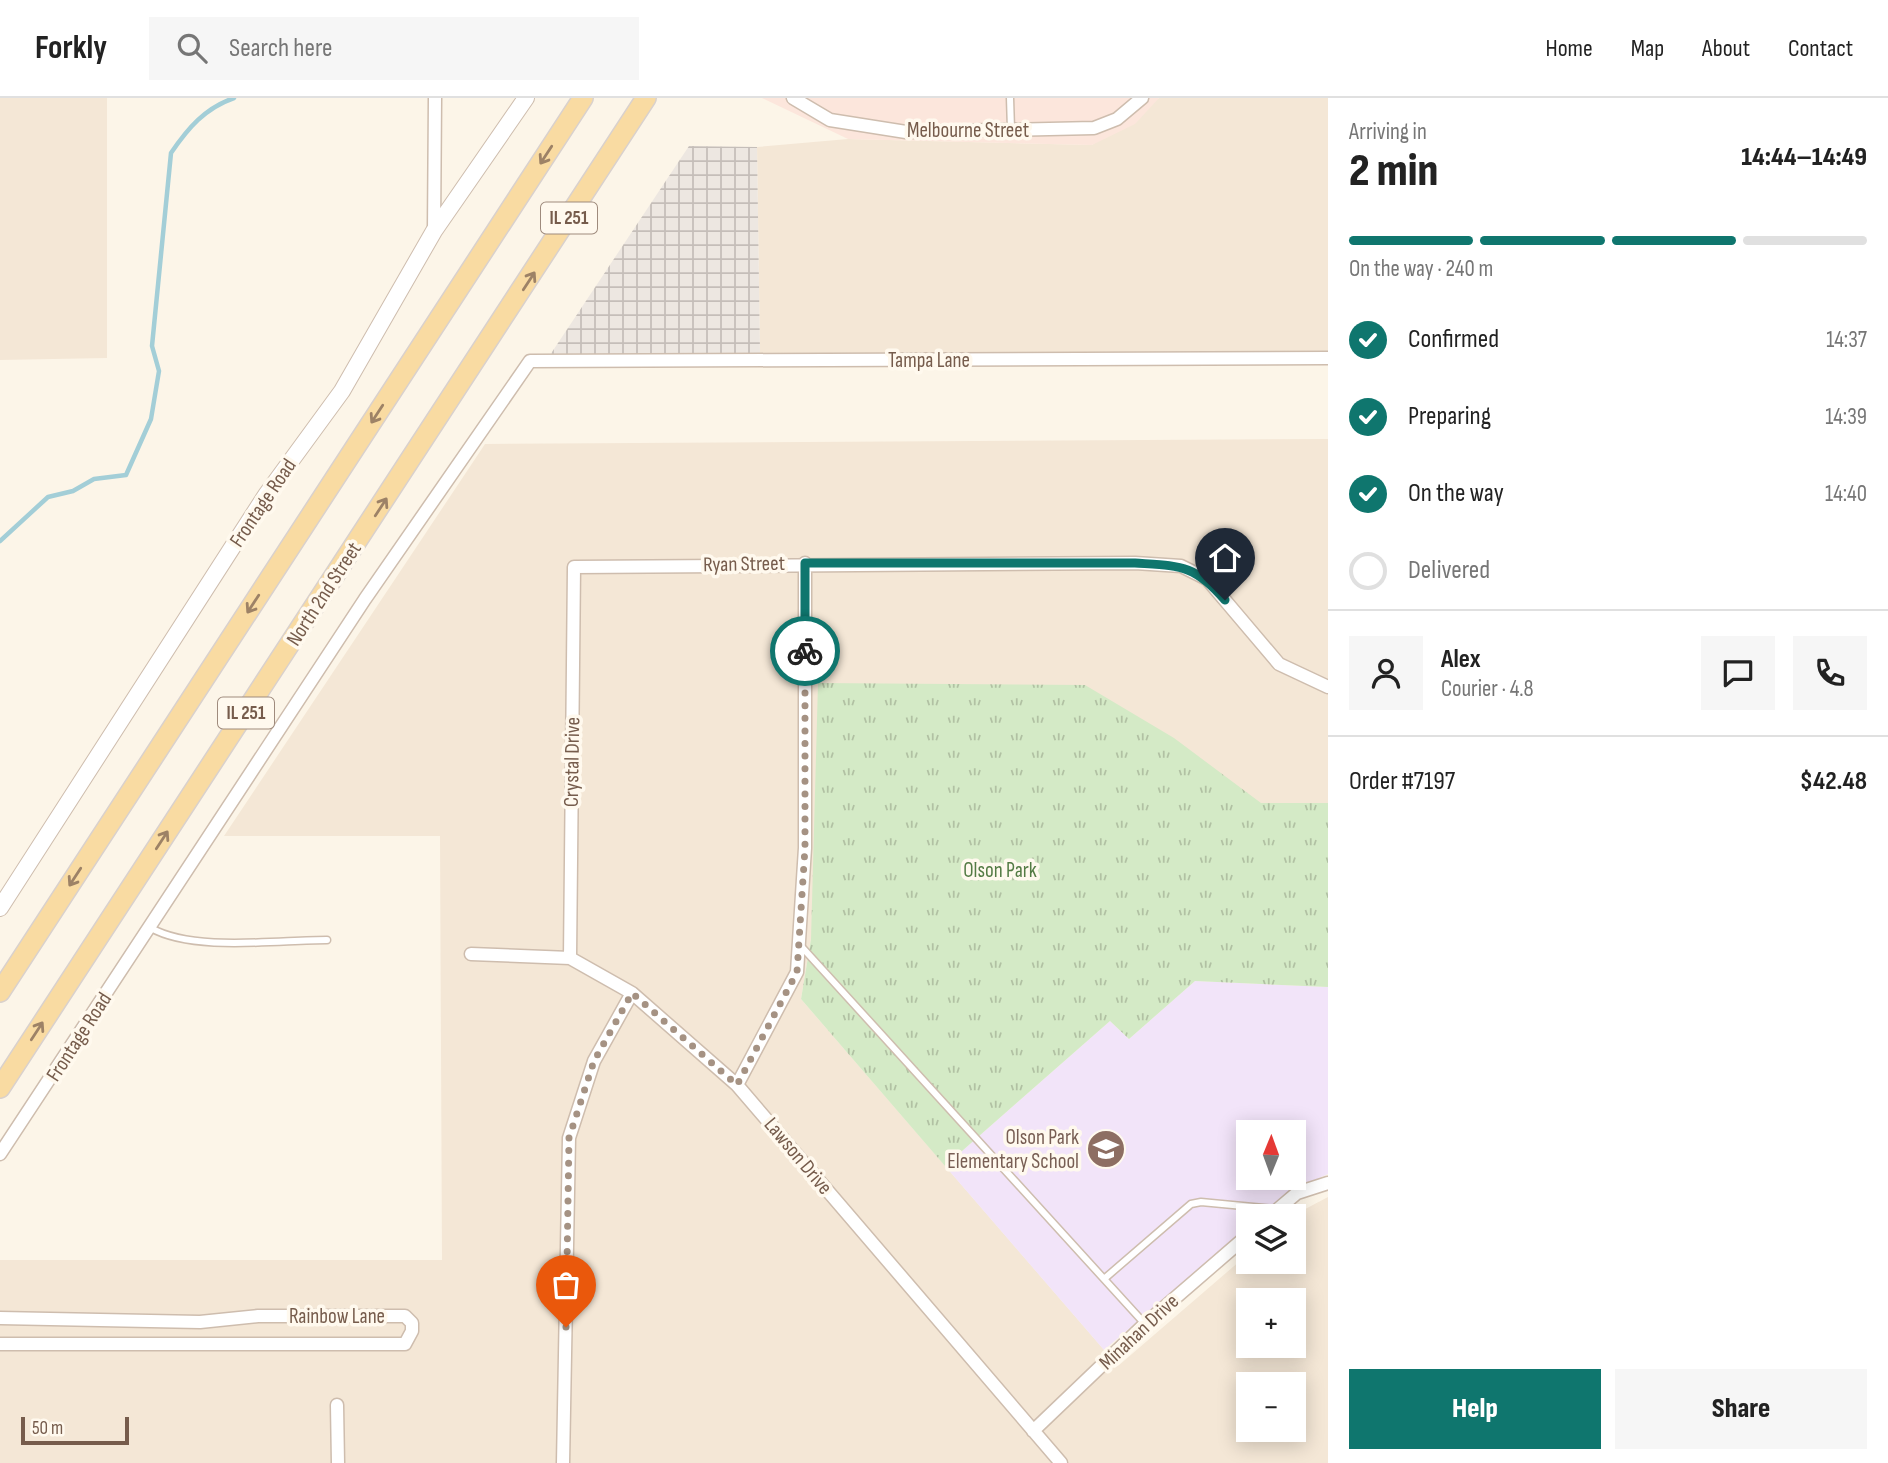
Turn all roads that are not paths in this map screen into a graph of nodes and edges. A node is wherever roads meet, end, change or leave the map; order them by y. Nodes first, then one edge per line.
1 (435, 98) edge
2 (526, 98) edge
3 (583, 98) edge
4 (646, 98) edge
5 (793, 98) edge
6 (1010, 98) edge
7 (1142, 98) edge
8 (1011, 131) junction
9 (434, 231) junction
10 (1328, 358) edge
11 (530, 361) joint
12 (805, 563) junction
13 (574, 567) joint
14 (1328, 687) edge
15 (0, 908) edge
16 (151, 928) junction
17 (327, 940) dead end
18 (799, 943) junction
19 (471, 954) dead end
20 (570, 958) junction
21 (0, 992) edge
22 (632, 993) junction
23 (737, 1085) junction
24 (0, 1088) edge
25 (0, 1154) edge
26 (1328, 1183) edge
27 (1284, 1204) edge
28 (1236, 1207) edge
29 (1236, 1245) edge
30 (1104, 1279) junction
31 (0, 1318) edge
32 (1145, 1324) junction
33 (0, 1344) edge
34 (337, 1405) dead end
35 (1033, 1431) junction
36 (338, 1463) edge
37 (563, 1463) edge
38 (1060, 1463) edge

1 - 9 street
2 - 9 street, Frontage Road
3 -> 21 main road, IL 251
24 -> 4 main road, North 2nd Street / IL 251
5 - 8 street, Melbourne Street
6 - 8 lane
7 - 8 street, Melbourne Street
9 - 15 street, Frontage Road
10 - 11 street, Tampa Lane
11 - 16 street, Frontage Road
12 - 13 street, Ryan Street
12 - 14 street, Ryan Street
12 - 18 street
13 - 20 street, Crystal Drive
16 - 17 lane
16 - 25 street, Frontage Road
18 - 23 street
18 - 30 lane
19 - 20 street, Lawson Drive
20 - 22 street, Lawson Drive
22 - 23 street, Lawson Drive
22 - 37 street
23 - 35 street, Lawson Drive
26 - 27 street
28 - 30 lane
29 - 32 street, Minahan Drive
30 - 32 lane
31 - 33 street, Rainbow Lane
32 - 35 street, Minahan Drive
34 - 36 street
35 - 38 street, Lawson Drive

